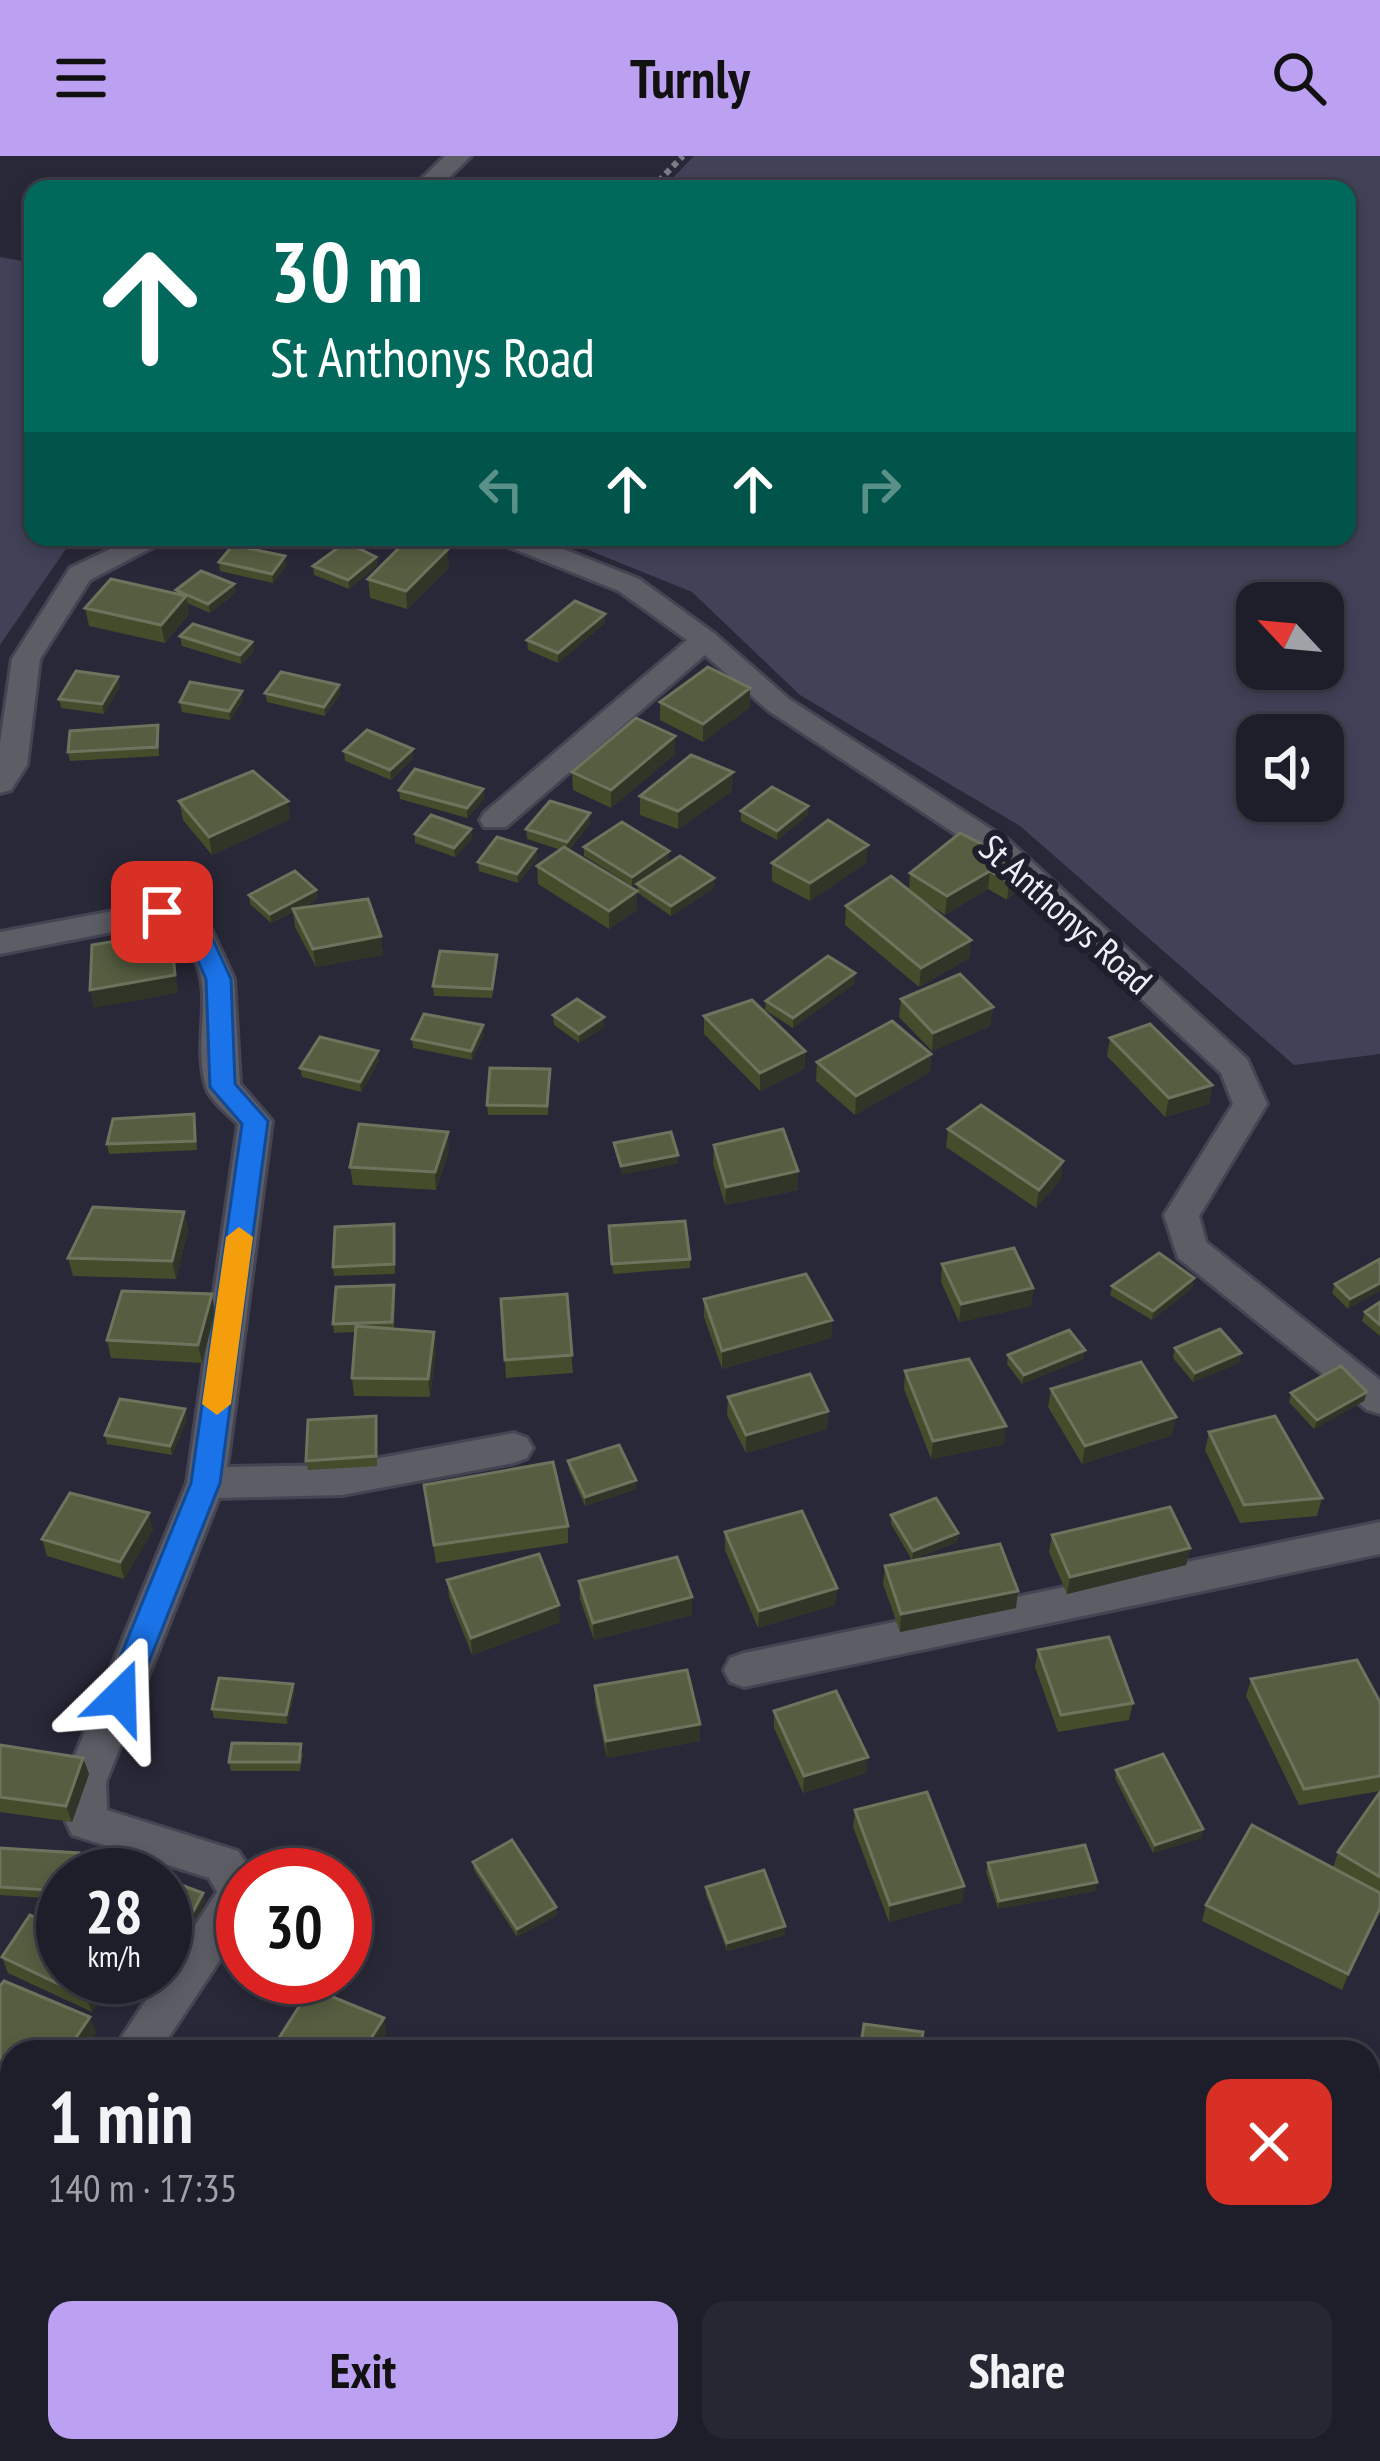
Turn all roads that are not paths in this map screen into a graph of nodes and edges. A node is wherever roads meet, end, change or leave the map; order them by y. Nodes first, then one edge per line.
1 (460, 156) edge
2 (433, 180) edge
3 (139, 546) edge
4 (532, 546) edge
5 (705, 640) junction
6 (0, 783) edge
7 (495, 820) dead end
8 (0, 943) edge
9 (1380, 1400) edge
10 (514, 1448) dead end
11 (206, 1483) junction
12 (1380, 1538) edge
13 (744, 1670) dead end
14 (142, 2040) edge

1 - 2 street
3 - 6 street
4 - 5 street, St Anthonys Road
5 - 7 street
5 - 9 street, St Anthonys Road
8 - 11 street
10 - 11 street
11 - 14 street
12 - 13 street

